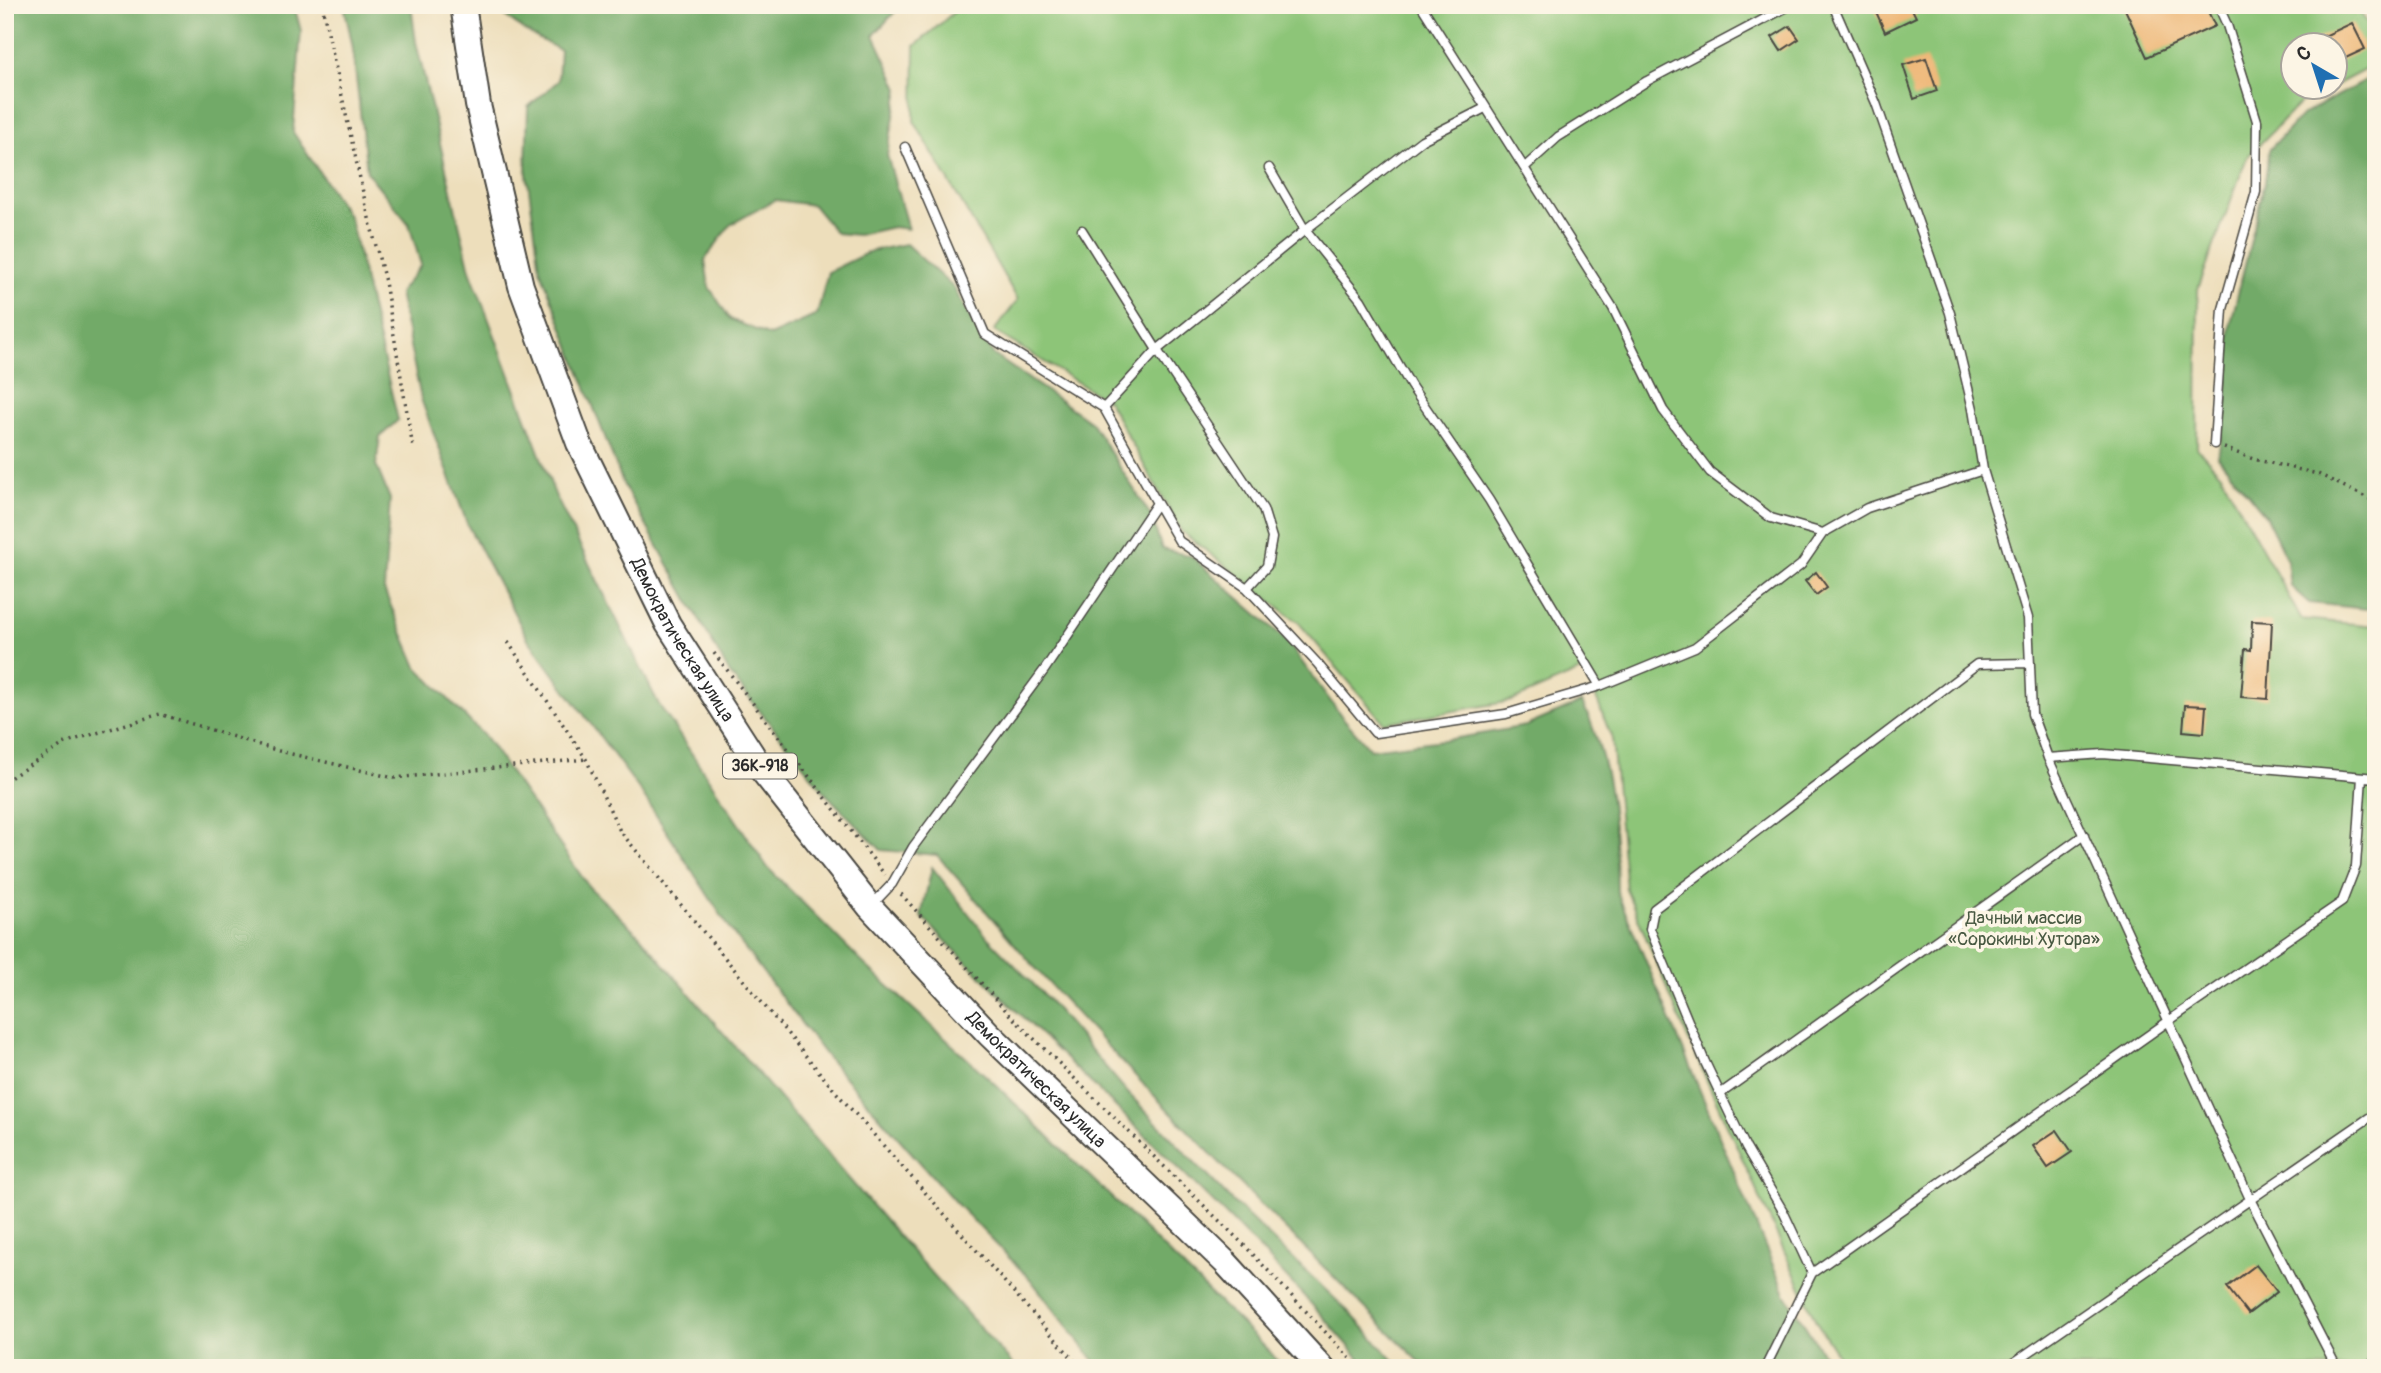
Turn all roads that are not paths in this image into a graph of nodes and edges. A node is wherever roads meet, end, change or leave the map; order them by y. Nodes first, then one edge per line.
1 (463, 5) edge
2 (1420, 5) edge
3 (1791, 5) edge
4 (1833, 5) edge
5 (2218, 5) edge
6 (1485, 107) junction
7 (905, 148) dead end
8 (1525, 167) junction
9 (1269, 168) dead end
10 (1082, 230) dead end
11 (1305, 230) junction
12 (1157, 349) junction
13 (1104, 408) junction
14 (2214, 444) road end
15 (1983, 470) junction
16 (1157, 503) junction
17 (1823, 533) junction
18 (1247, 588) junction
19 (2030, 663) junction
20 (1600, 686) junction
21 (2048, 758) junction
22 (2362, 777) junction
23 (2376, 778) edge
24 (2084, 835) junction
25 (870, 908) junction
26 (2169, 1020) junction
27 (1720, 1094) junction
28 (2376, 1113) edge
29 (2250, 1199) junction
30 (1812, 1273) junction
31 (2376, 1360) edge
32 (1322, 1368) edge
33 (1765, 1368) edge
34 (2006, 1368) edge
35 (2337, 1368) edge
36 (2364, 1368) edge

1 - 25 main road, Демократическая улица / 36К-918
2 - 6 lane
3 - 8 lane
4 - 15 lane
5 - 14 lane
6 - 8 lane
6 - 11 lane
7 - 13 lane
8 - 17 lane
9 - 11 lane
10 - 12 lane
11 - 12 lane
11 - 20 lane
12 - 13 lane
12 - 18 lane
13 - 16 lane
15 - 17 lane
15 - 19 lane
16 - 18 lane
16 - 25 lane
17 - 20 lane
18 - 20 lane
19 - 21 lane
19 - 27 lane
21 - 22 lane
21 - 24 lane
22 - 23 lane
22 - 26 lane
24 - 26 lane
24 - 27 lane
25 - 32 main road, Демократическая улица / 36К-918
26 - 29 lane
26 - 30 lane
27 - 30 lane
28 - 29 lane
29 - 34 lane
29 - 35 lane
30 - 33 lane
31 - 36 lane

